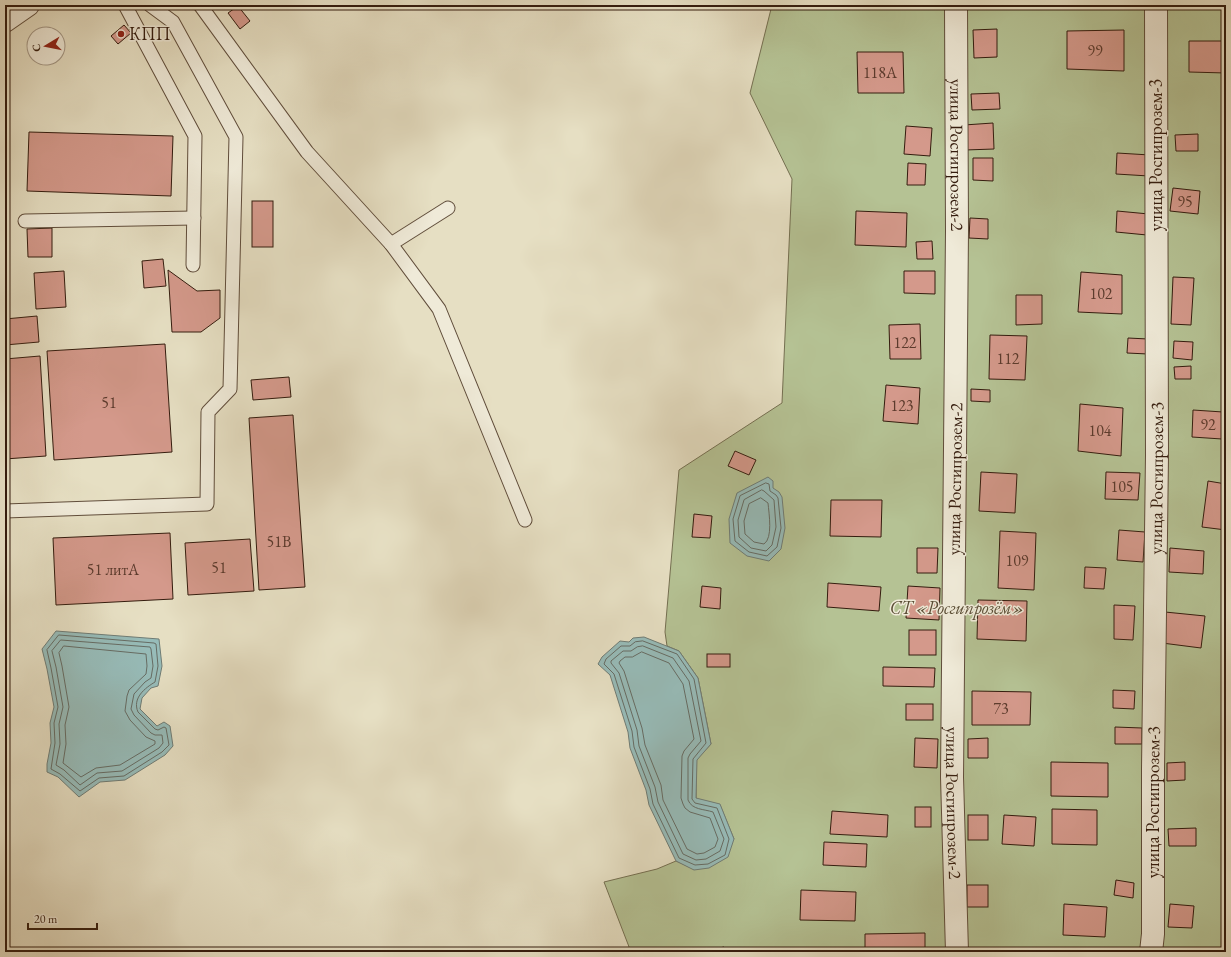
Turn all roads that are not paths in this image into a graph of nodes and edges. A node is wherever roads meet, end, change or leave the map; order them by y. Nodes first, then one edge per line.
1 (28, 5) edge
2 (125, 5) edge
3 (150, 5) edge
4 (200, 5) edge
5 (956, 5) edge
6 (1156, 5) edge
7 (5, 21) edge
8 (448, 208) dead end
9 (194, 218) junction
10 (25, 221) dead end
11 (391, 244) junction
12 (193, 265) dead end
13 (5, 511) edge
14 (525, 520) dead end
15 (957, 952) edge
16 (1151, 952) edge

1 - 7 street
2 - 9 lane
3 - 13 lane
4 - 11 lane
5 - 15 street, улица Росгипрозем-2
6 - 16 street, улица Росгипрозем-3
8 - 11 lane
9 - 10 lane
9 - 12 lane
11 - 14 lane

